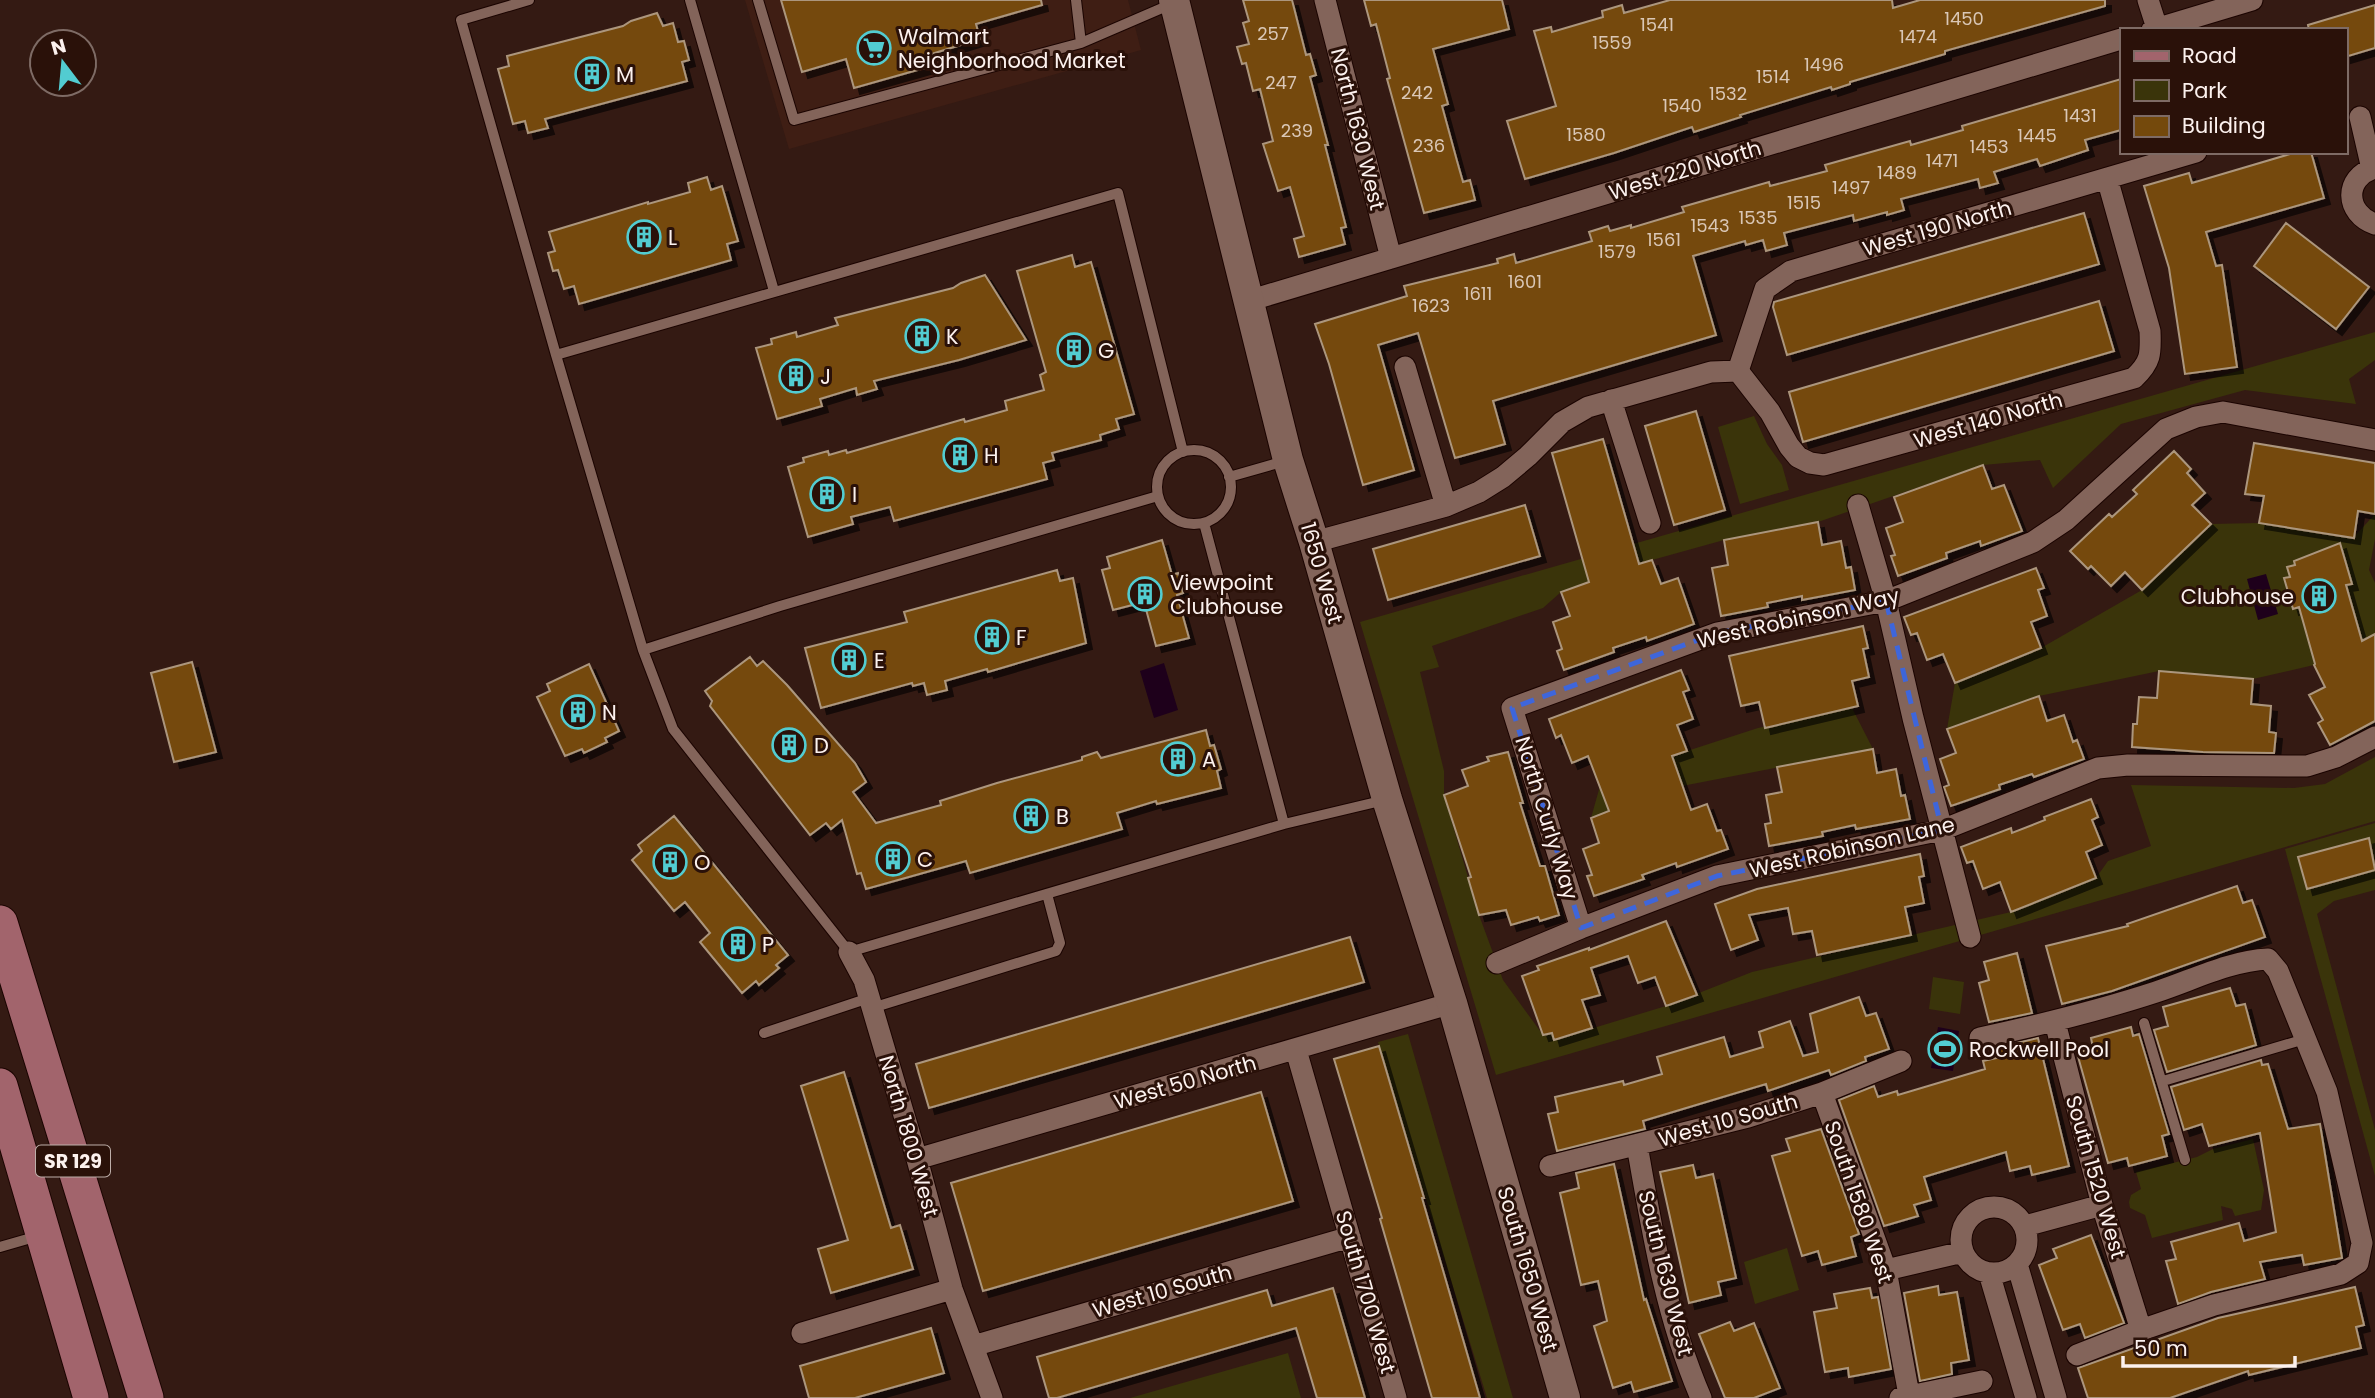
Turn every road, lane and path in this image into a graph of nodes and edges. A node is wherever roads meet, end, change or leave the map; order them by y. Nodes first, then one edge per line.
1 (529, 0) edge
2 (690, 0) edge
3 (758, 0) edge
4 (1076, 0) edge
5 (1325, 0) edge
6 (2148, 0) edge
7 (2252, 0) edge
8 (1174, 2) edge
9 (2155, 28) edge
10 (2158, 28) edge
11 (2120, 39) edge
12 (1081, 43) junction
13 (2364, 114) edge
14 (2189, 154) edge
15 (2373, 168) edge
16 (2107, 178) junction
17 (2375, 224) edge
18 (1391, 258) junction
19 (775, 291) junction
20 (1248, 300) junction
21 (556, 355) junction
22 (1405, 368) dead end
23 (1738, 371) junction
24 (1611, 400) junction
25 (2375, 440) edge
26 (1183, 452) junction
27 (1288, 460) junction
28 (1229, 477) junction
29 (1158, 496) junction
30 (1858, 505) dead end
31 (1446, 506) junction
32 (1204, 523) junction
33 (1650, 523) dead end
34 (1314, 542) junction
35 (1886, 601) junction
36 (643, 650) junction
37 (1512, 708) joint
38 (2375, 737) edge
39 (1387, 799) junction
40 (1284, 824) junction
41 (1942, 830) junction
42 (1047, 894) junction
43 (0, 923) edge
44 (1581, 928) junction
45 (1970, 937) dead end
46 (849, 952) junction
47 (1497, 962) dead end
48 (871, 1003) junction
49 (1452, 1003) junction
50 (2055, 1022) junction
51 (2144, 1023) dead end
52 (764, 1033) dead end
53 (1980, 1038) dead end
54 (2305, 1039) junction
55 (1296, 1050) junction
56 (1901, 1061) dead end
57 (2163, 1081) junction
58 (0, 1086) edge
59 (1822, 1093) junction
60 (1491, 1140) joint
61 (1637, 1145) junction
62 (917, 1159) junction
63 (2185, 1160) dead end
64 (1550, 1166) dead end
65 (2102, 1205) junction
66 (2025, 1226) junction
67 (43, 1235) junction
68 (1350, 1237) junction
69 (0, 1247) edge
70 (1963, 1252) junction
71 (2017, 1264) junction
72 (1886, 1270) junction
73 (1989, 1273) junction
74 (952, 1289) junction
75 (2141, 1330) junction
76 (802, 1333) dead end
77 (973, 1346) junction
78 (2077, 1355) dead end
79 (1982, 1381) dead end
80 (1905, 1397) edge
81 (91, 1398) edge
82 (146, 1398) edge
83 (992, 1398) edge
84 (1396, 1398) edge
85 (1565, 1398) edge
86 (1701, 1398) edge
87 (2026, 1398) edge
88 (2056, 1398) edge

1 - 21 lane
2 - 19 lane
3 - 12 lane
4 - 12 lane
5 - 18 street, North 1630 West
6 - 9 street
7 - 10 street
8 - 12 lane
8 - 20 street, 1650 West
11 - 18 street, West 220 North
13 - 15 street
14 - 16 street, West 190 North
15 - 17 street
16 - 23 street, West 190 North
16 - 23 street, West 140 North
18 - 20 street, West 220 North
19 - 21 lane
19 - 26 lane
20 - 27 street, 1650 West
21 - 36 lane
22 - 31 street
23 - 24 street
24 - 31 street
24 - 33 street
25 - 35 street, West Robinson Way
26 - 28 lane
26 - 29 lane
27 - 28 lane
27 - 34 street, 1650 West
28 - 32 lane
29 - 32 lane
29 - 36 lane
30 - 35 street
31 - 34 street
32 - 40 lane
34 - 39 street, 1650 West
35 - 37 street, West Robinson Way
35 - 41 street
36 - 46 lane
37 - 44 street, North Curly Way
38 - 41 street, West Robinson Lane
39 - 40 lane
39 - 49 street, 1650 West
40 - 42 lane
41 - 44 street, West Robinson Lane
41 - 45 street
42 - 46 lane
42 - 48 lane
43 - 82 main road, SR 129
44 - 47 street, West Robinson Lane
46 - 48 street, North 1800 West
48 - 52 lane
48 - 62 street, North 1800 West
49 - 55 street, West 50 North
49 - 60 street, 1650 West
50 - 53 street
50 - 54 street
50 - 65 street, South 1520 West
51 - 57 lane
54 - 57 lane
54 - 75 street
55 - 62 street, West 50 North
55 - 68 street, South 1700 West
56 - 59 street, West 10 South
57 - 63 lane
58 - 67 main road, SR 129
59 - 61 street, West 10 South
59 - 72 street, South 1580 West
60 - 85 street, South 1650 West
61 - 64 street, West 10 South
61 - 86 street, South 1630 West
62 - 74 street, North 1800 West
65 - 66 street
65 - 75 street, South 1520 West
66 - 70 street
66 - 71 street
67 - 69 lane
67 - 81 main road, SR 129
68 - 77 street, West 10 South
68 - 84 street, South 1700 West
70 - 72 street
70 - 73 street
71 - 73 street
71 - 88 street
72 - 80 street, South 1580 West
73 - 87 street
74 - 76 street
74 - 77 street, North 1800 West
75 - 78 street
77 - 83 street, North 1800 West
79 - 80 street

